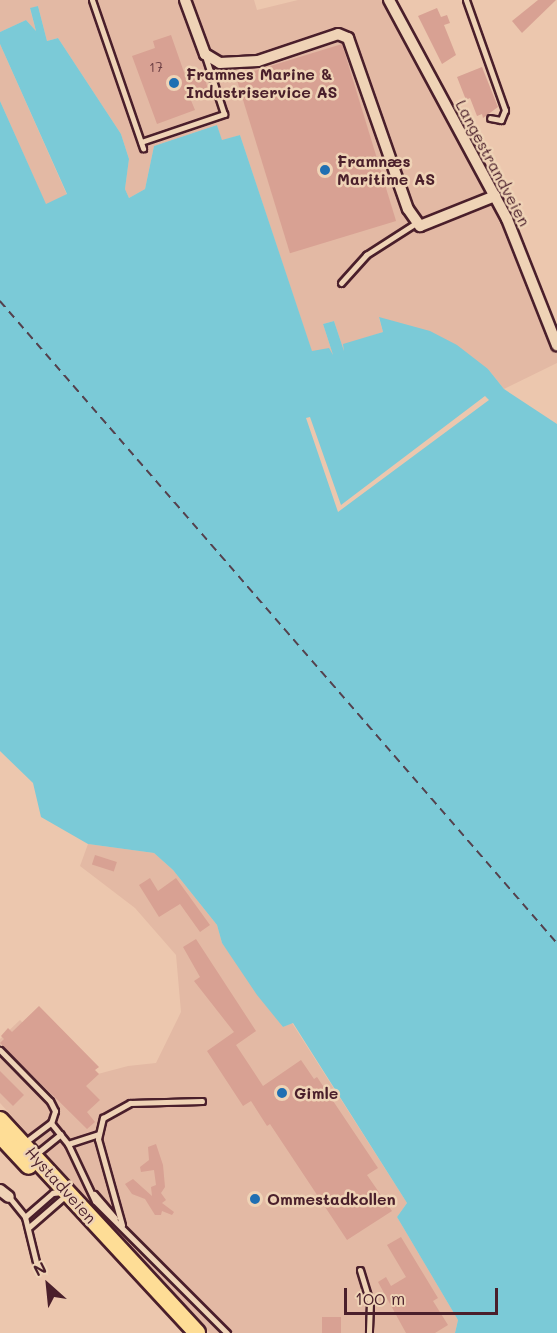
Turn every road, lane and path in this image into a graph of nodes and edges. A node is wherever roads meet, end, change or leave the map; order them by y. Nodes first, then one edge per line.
1 (92, 0) edge
2 (185, 0) edge
3 (389, 0) edge
4 (466, 0) edge
5 (205, 54) junction
6 (490, 118) dead end
7 (495, 196) junction
8 (416, 223) junction
9 (341, 284) dead end
10 (557, 345) edge
11 (0, 1050) edge
12 (202, 1101) dead end
13 (0, 1120) edge
14 (51, 1123) junction
15 (61, 1134) junction
16 (98, 1134) junction
17 (0, 1135) edge
18 (68, 1144) junction
19 (27, 1152) junction
20 (5, 1193) edge
21 (61, 1195) junction
22 (25, 1217) junction
23 (122, 1226) junction
24 (28, 1228) junction
25 (37, 1266) dead end
26 (360, 1270) dead end
27 (197, 1333) edge
28 (227, 1333) edge
29 (369, 1333) edge

1 - 5 lane
2 - 5 street
3 - 7 street, Langestrandveien
4 - 6 lane, Langestrandveien
5 - 8 street
7 - 8 street
7 - 10 street, Langestrandveien
8 - 9 lane
11 - 14 lane
12 - 16 lane
13 - 19 main road, Hystadveien
14 - 15 lane
14 - 19 lane
15 - 18 lane
15 - 19 lane
16 - 18 lane
16 - 23 lane
17 - 19 main road, Hystadveien
18 - 23 lane
19 - 21 main road, Hystadveien
20 - 22 lane
21 - 22 lane
21 - 24 lane
21 - 27 main road, Hystadveien
22 - 24 lane
23 - 28 lane
24 - 25 lane
26 - 29 lane

